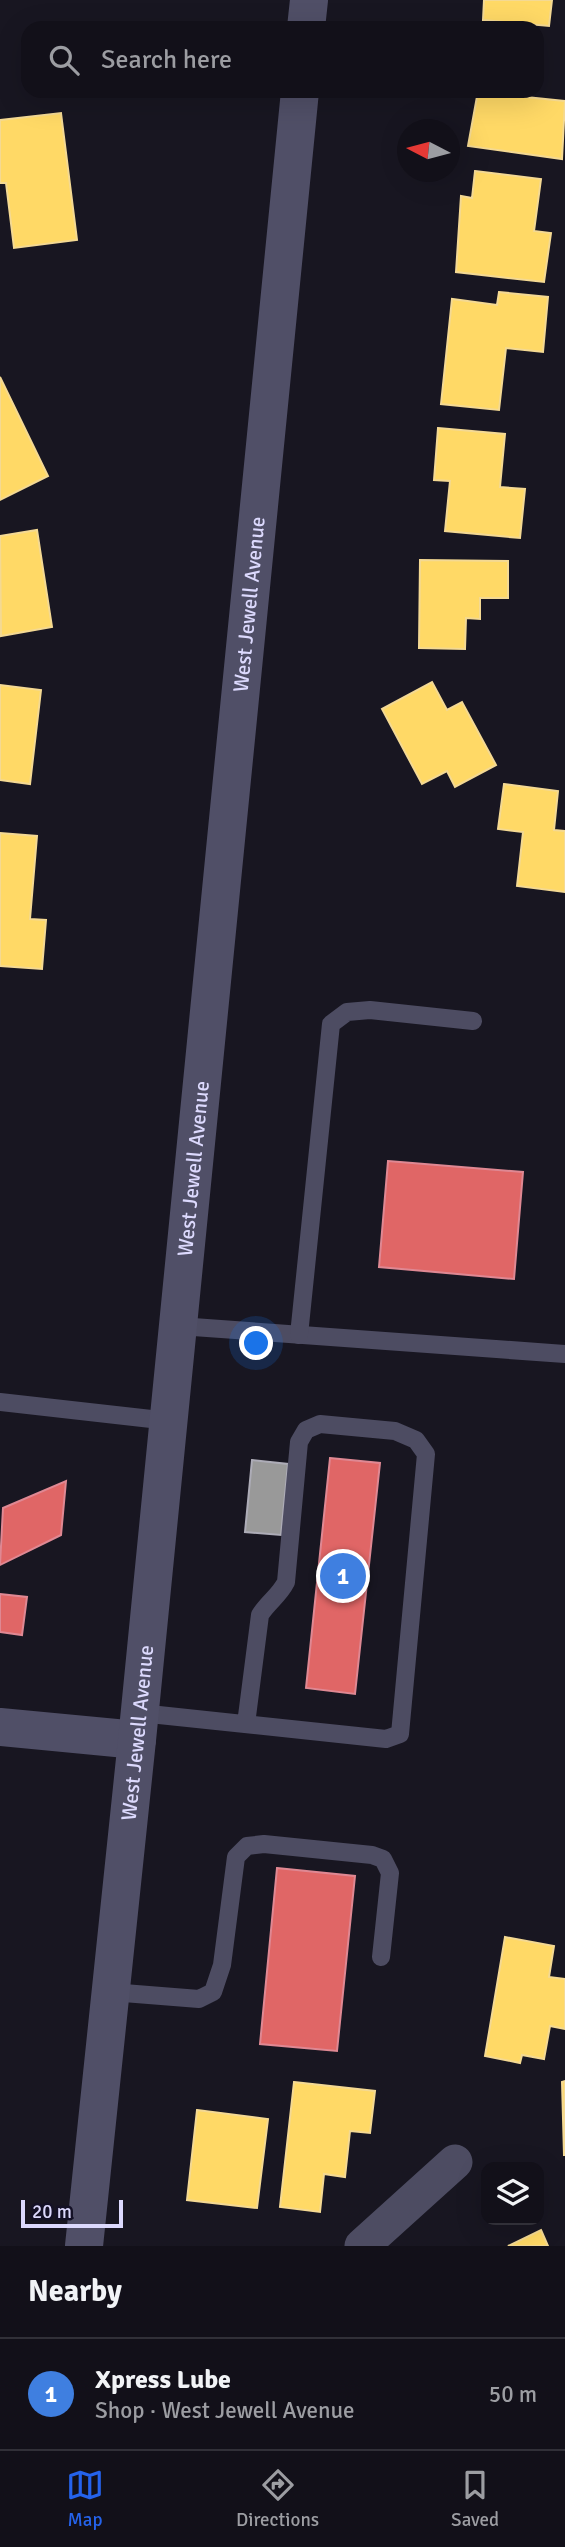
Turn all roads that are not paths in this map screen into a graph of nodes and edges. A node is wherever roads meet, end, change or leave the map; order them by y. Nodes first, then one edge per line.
1 (309, 0) edge
2 (307, 21) edge
3 (299, 98) edge
4 (473, 1021) dead end
5 (178, 1326) junction
6 (299, 1335) junction
7 (565, 1354) edge
8 (0, 1402) edge
9 (169, 1421) junction
10 (246, 1724) junction
11 (138, 1726) junction
12 (0, 1727) edge
13 (381, 1957) dead end
14 (111, 1992) junction
15 (455, 2162) dead end
16 (84, 2246) edge
17 (362, 2246) edge

1 - 2 main road
3 - 5 main road, West Jewell Avenue
4 - 6 lane
5 - 6 lane
5 - 9 main road, West Jewell Avenue
6 - 7 lane
8 - 9 lane
9 - 11 main road, West Jewell Avenue
10 - 10 lane
10 - 11 lane
11 - 12 main road
11 - 14 main road, West Jewell Avenue
13 - 14 lane
14 - 16 main road, West Jewell Avenue
15 - 17 street

